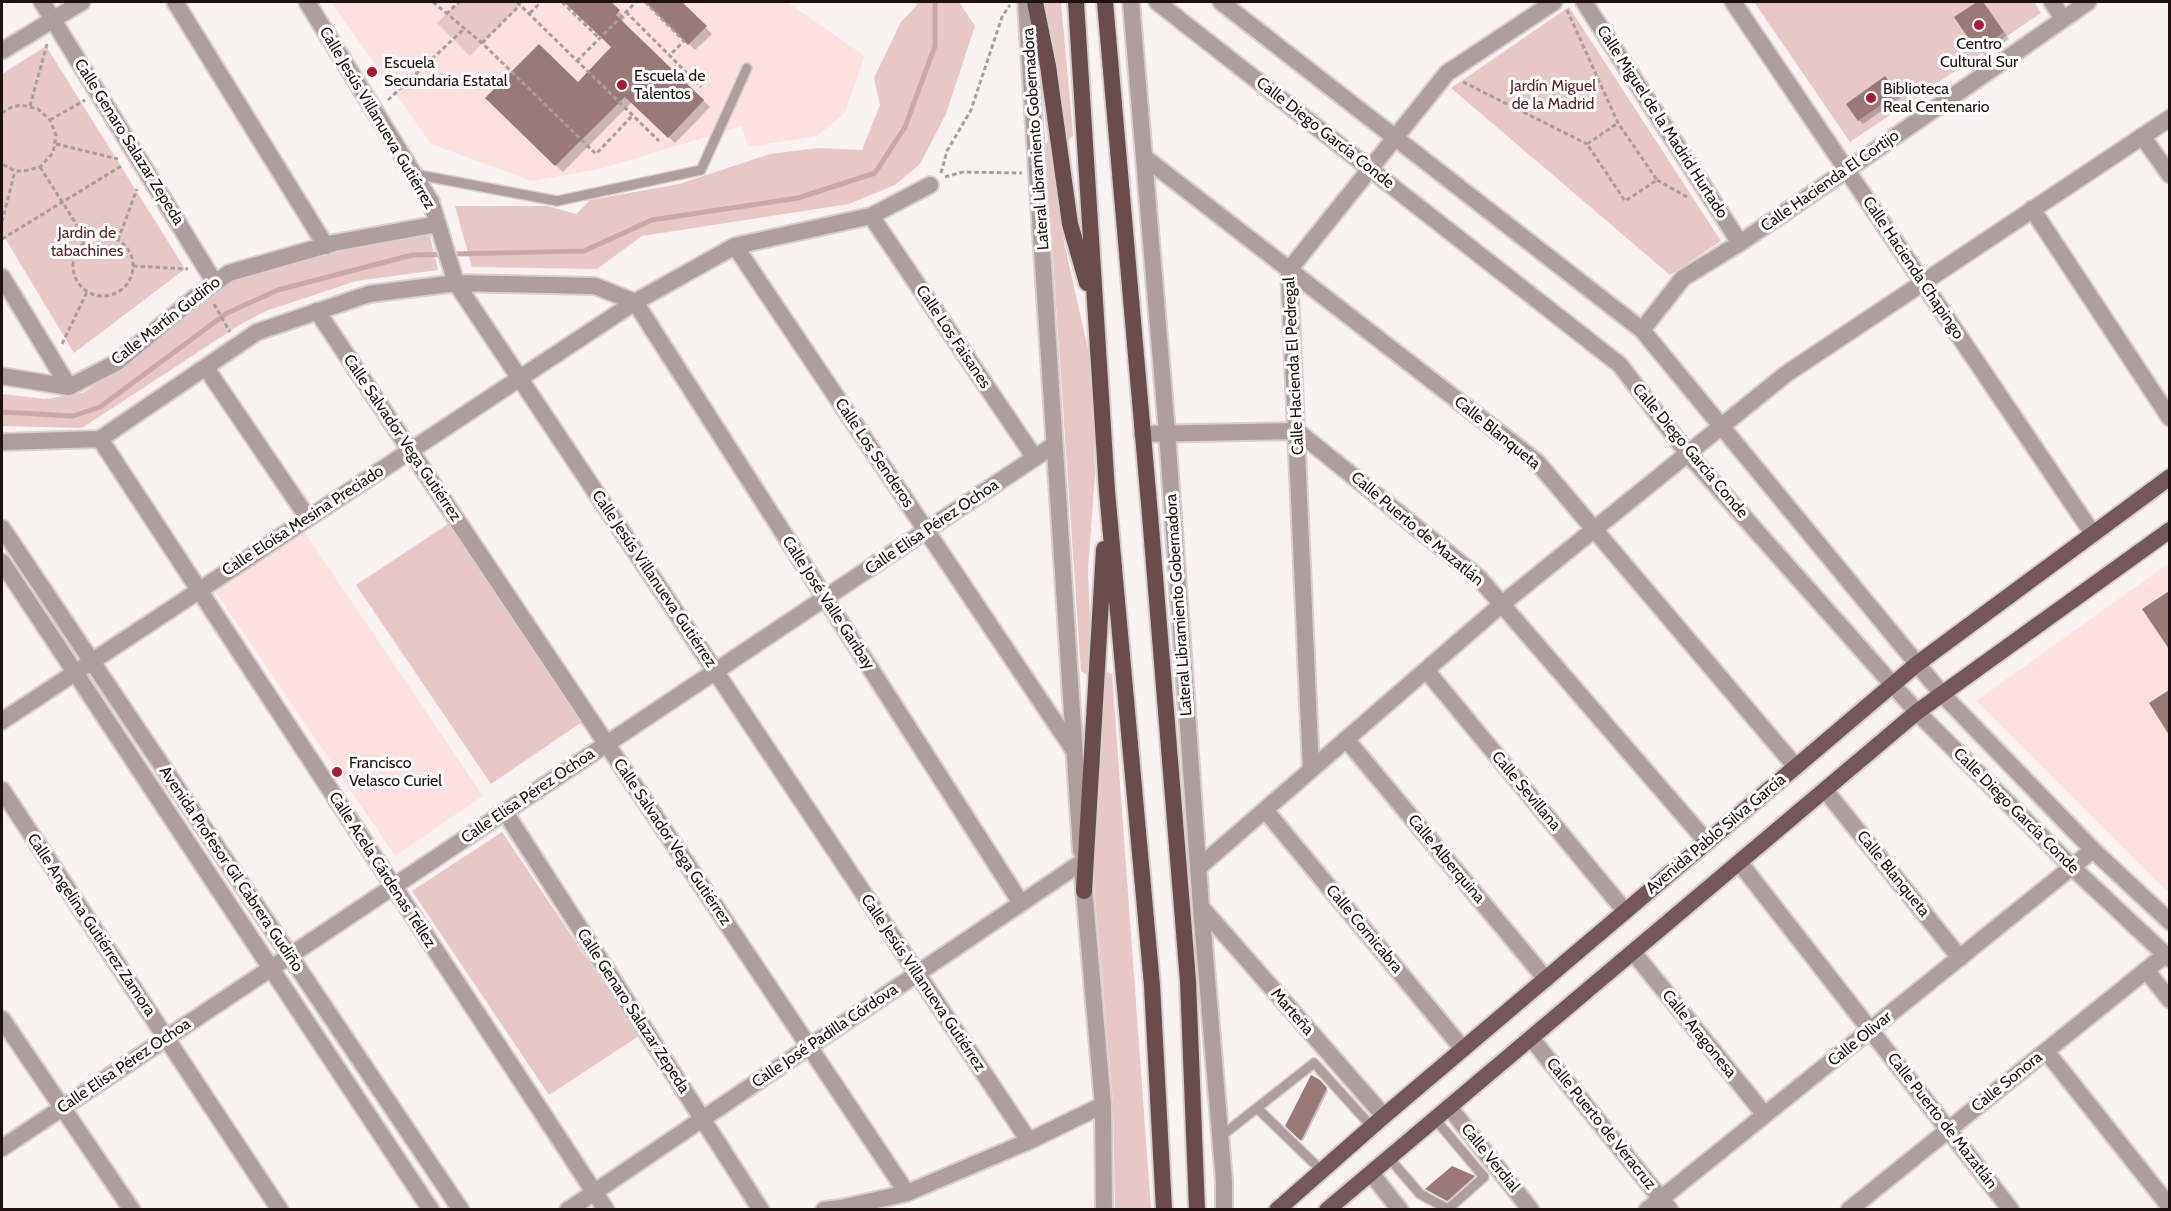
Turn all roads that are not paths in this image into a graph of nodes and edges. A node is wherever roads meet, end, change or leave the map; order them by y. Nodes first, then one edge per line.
1 (42, 2) edge
2 (82, 2) edge
3 (175, 2) edge
4 (307, 2) edge
5 (1026, 2) edge
6 (1035, 2) edge
7 (1076, 2) edge
8 (1105, 2) edge
9 (1131, 2) edge
10 (1157, 2) edge
11 (1221, 2) edge
12 (1554, 2) edge
13 (1584, 2) edge
14 (1733, 2) edge
15 (2052, 2) edge
16 (2088, 2) edge
17 (53, 19) junction
18 (2063, 19) junction
19 (2, 51) edge
20 (747, 68) dead end
21 (2169, 118) edge
22 (2142, 136) junction
23 (1394, 137) junction
24 (1144, 157) junction
25 (1370, 169) junction
26 (1847, 170) junction
27 (414, 174) junction
28 (2169, 175) edge
29 (930, 185) dead end
30 (2032, 209) junction
31 (871, 216) junction
32 (438, 224) junction
33 (1740, 243) junction
34 (326, 246) junction
35 (735, 246) junction
36 (1289, 270) junction
37 (454, 276) junction
38 (2, 277) edge
39 (215, 283) junction
40 (1923, 283) junction
41 (635, 302) junction
42 (317, 311) junction
43 (1098, 321) junction
44 (1642, 330) junction
45 (206, 368) junction
46 (2, 376) edge
47 (520, 378) junction
48 (69, 387) junction
49 (2169, 418) edge
50 (1721, 427) junction
51 (1297, 431) junction
52 (1167, 433) junction
53 (1142, 434) junction
54 (100, 439) junction
55 (2, 442) edge
56 (1054, 445) junction
57 (410, 451) junction
58 (1688, 454) junction
59 (1035, 458) junction
60 (2169, 477) edge
61 (1107, 491) junction
62 (308, 518) junction
63 (2, 528) edge
64 (1594, 529) junction
65 (926, 530) junction
66 (2169, 530) edge
67 (2093, 534) junction
68 (2, 562) edge
69 (199, 590) junction
70 (825, 598) junction
71 (1502, 604) junction
72 (92, 661) junction
73 (1917, 664) junction
74 (1426, 670) junction
75 (715, 671) junction
76 (75, 672) junction
77 (1893, 684) junction
78 (1942, 694) junction
79 (1917, 712) junction
80 (2, 721) edge
81 (1346, 739) junction
82 (607, 744) junction
83 (1073, 749) junction
84 (1796, 767) junction
85 (1311, 770) junction
86 (2, 790) edge
87 (1825, 790) junction
88 (1265, 810) junction
89 (505, 812) junction
90 (1707, 842) junction
91 (2093, 850) junction
92 (1082, 862) junction
93 (1739, 862) junction
94 (1198, 868) junction
95 (2073, 868) junction
96 (393, 886) junction
97 (1084, 891) junction
98 (1021, 903) junction
99 (1201, 907) junction
100 (1625, 911) junction
101 (2169, 922) edge
102 (1633, 952) junction
103 (290, 956) junction
104 (2167, 957) edge
105 (1960, 958) junction
106 (271, 968) junction
107 (2146, 970) junction
108 (917, 973) junction
109 (1545, 979) junction
110 (2169, 1000) edge
111 (2, 1019) edge
112 (1871, 1030) junction
113 (166, 1038) junction
114 (1532, 1038) junction
115 (809, 1046) junction
116 (1463, 1049) junction
117 (2046, 1051) junction
118 (1103, 1105) junction
119 (62, 1107) junction
120 (1449, 1107) junction
121 (1257, 1108) junction
122 (1765, 1115) junction
123 (702, 1119) junction
124 (1435, 1119) junction
125 (1378, 1121) junction
126 (1948, 1130) junction
127 (1220, 1137) junction
128 (1029, 1141) junction
129 (2, 1148) edge
130 (1389, 1158) junction
131 (1320, 1170) junction
132 (1371, 1173) junction
133 (594, 1192) junction
134 (907, 1193) junction
135 (1666, 1204) edge
136 (2169, 1207) edge
137 (132, 1209) edge
138 (280, 1209) edge
139 (431, 1209) edge
140 (461, 1209) edge
141 (568, 1209) edge
142 (606, 1209) edge
143 (761, 1209) edge
144 (824, 1209) edge
145 (1104, 1209) edge
146 (1164, 1209) edge
147 (1197, 1209) edge
148 (1224, 1209) edge
149 (1277, 1209) edge
150 (1327, 1209) edge
151 (1400, 1209) edge
152 (1531, 1209) edge
153 (1647, 1209) edge
154 (1849, 1209) edge
155 (2011, 1209) edge

1 - 17 street, Calle Genaro Salazar Zepeda
2 - 17 street
3 - 34 street
4 - 27 street, Calle Jesús Villanueva Gutiérrez
5 - 56 street, Lateral Libramiento Gobernadora
6 - 43 highway
7 - 43 highway
8 - 53 highway
9 - 24 street, Lateral Libramiento Gobernadora
10 - 25 street, Calle Diego García Conde
11 - 23 street, Calle Diego García Conde
12 - 23 street, Calle Hacienda El Pedregal
13 - 33 street, Calle Miguel de la Madrid Hurtado
14 - 26 street, Calle Hacienda Chapingo
15 - 18 street
16 - 18 street, Calle Hacienda El Cortijo
17 - 19 street
17 - 39 street, Calle Genaro Salazar Zepeda
18 - 26 street, Calle Hacienda El Cortijo
20 - 27 lane
21 - 22 street
22 - 28 street
22 - 30 street
23 - 25 street, Calle Hacienda El Pedregal
23 - 44 street, Calle Diego García Conde
24 - 36 street, Calle Blanqueta
24 - 52 street, Lateral Libramiento Gobernadora
25 - 36 street, Calle Hacienda El Pedregal
25 - 58 street, Calle Diego García Conde
26 - 33 street, Calle Hacienda El Cortijo
26 - 40 street, Calle Hacienda Chapingo
27 - 32 street, Calle Jesús Villanueva Gutiérrez
29 - 31 street, Calle Eloísa Mesina Preciado
30 - 40 street
30 - 49 street
31 - 35 street, Calle Eloísa Mesina Preciado
31 - 59 street, Calle Los Faisanes
32 - 34 street, Calle Martín Gudiño
32 - 37 street, Calle Jesús Villanueva Gutiérrez
33 - 44 street, Calle Hacienda El Cortijo
34 - 39 street, Calle Martín Gudiño
35 - 41 street, Calle Eloísa Mesina Preciado
35 - 65 street, Calle Los Senderos
36 - 51 street, Calle Hacienda El Pedregal
36 - 64 street, Calle Blanqueta
37 - 41 street
37 - 42 street
37 - 47 street, Calle Jesús Villanueva Gutiérrez
38 - 48 street
39 - 48 street, Calle Martín Gudiño
40 - 50 street
40 - 67 street, Calle Hacienda Chapingo
41 - 47 street, Calle Eloísa Mesina Preciado
41 - 70 street, Calle José Valle Garibay
42 - 45 street
42 - 57 street, Calle Salvador Vega Gutiérrez
43 - 61 highway
44 - 50 street, Calle Diego García Conde
45 - 54 street
45 - 62 street
46 - 48 street
47 - 57 street, Calle Eloísa Mesina Preciado
47 - 75 street, Calle Jesús Villanueva Gutiérrez
50 - 58 street
50 - 73 street, Calle Diego García Conde
51 - 52 street
51 - 71 street, Calle Puerto de Mazatlán
51 - 85 street, Calle Hacienda El Pedregal
52 - 53 street
52 - 94 street, Lateral Libramiento Gobernadora
53 - 147 highway
54 - 55 street
54 - 69 street, Calle Acela Cárdenas Téllez
56 - 59 street, Calle Elisa Pérez Ochoa
56 - 83 street, Lateral Libramiento Gobernadora
57 - 62 street, Calle Eloísa Mesina Preciado
57 - 82 street, Calle Salvador Vega Gutiérrez
58 - 64 street
58 - 77 street, Calle Diego García Conde
59 - 65 street, Calle Elisa Pérez Ochoa
60 - 67 main road, Avenida Pablo Silva García
61 - 97 highway
61 - 146 highway
62 - 69 street, Calle Eloísa Mesina Preciado
63 - 72 street, Avenida Profesor Gil Cabrera Gudiño
64 - 71 street
64 - 84 street, Calle Blanqueta
65 - 70 street, Calle Elisa Pérez Ochoa
65 - 83 street, Calle Los Senderos
66 - 78 main road
67 - 73 main road, Avenida Pablo Silva García
68 - 76 street, Avenida Profesor Gil Cabrera Gudiño
69 - 72 street, Calle Eloísa Mesina Preciado
69 - 96 street, Calle Acela Cárdenas Téllez
70 - 75 street, Calle Elisa Pérez Ochoa
70 - 98 street, Calle José Valle Garibay
71 - 74 street
71 - 90 street, Calle Puerto de Mazatlán
72 - 76 street, Calle Eloísa Mesina Preciado
72 - 103 street, Avenida Profesor Gil Cabrera Gudiño
73 - 77 main road, Avenida Pablo Silva García
73 - 78 street, Calle Diego García Conde
74 - 81 street
74 - 100 street, Calle Sevillana
75 - 82 street, Calle Elisa Pérez Ochoa
75 - 108 street, Calle Jesús Villanueva Gutiérrez
76 - 80 street, Calle Eloísa Mesina Preciado
76 - 106 street, Avenida Profesor Gil Cabrera Gudiño
77 - 79 street, Calle Diego García Conde
77 - 84 main road, Avenida Pablo Silva García
78 - 79 main road
78 - 91 street, Calle Diego García Conde
79 - 87 main road
79 - 95 street, Calle Diego García Conde
81 - 85 street
81 - 109 street, Calle Alberquina
82 - 89 street, Calle Elisa Pérez Ochoa
82 - 115 street, Calle Salvador Vega Gutiérrez
83 - 92 street, Lateral Libramiento Gobernadora
84 - 90 main road, Avenida Pablo Silva García
85 - 88 street
86 - 113 street, Calle Angelina Gutiérrez Zamora
87 - 93 main road
87 - 105 street, Calle Blanqueta
88 - 94 street
88 - 116 street, Calle Cornicabra
89 - 96 street, Calle Elisa Pérez Ochoa
89 - 123 street, Calle Genaro Salazar Zepeda
90 - 100 main road, Avenida Pablo Silva García
91 - 95 street, Calle Olivar
91 - 101 street, Calle Diego García Conde
92 - 97 street, Lateral Libramiento Gobernadora
92 - 98 street, Calle José Padilla Córdova
93 - 102 main road
93 - 112 street, Calle Puerto de Mazatlán
94 - 99 street, Lateral Libramiento Gobernadora
95 - 104 street, Calle Diego García Conde
95 - 105 street, Calle Olivar
96 - 103 street, Calle Elisa Pérez Ochoa
96 - 133 street, Calle Acela Cárdenas Téllez
97 - 118 street, Lateral Libramiento Gobernadora
98 - 108 street, Calle José Padilla Córdova
99 - 125 street, Marteña
99 - 127 street, Lateral Libramiento Gobernadora
100 - 109 main road, Avenida Pablo Silva García
102 - 114 main road
102 - 122 street, Calle Aragonesa
103 - 106 street, Calle Elisa Pérez Ochoa
103 - 140 street, Avenida Profesor Gil Cabrera Gudiño
104 - 107 street, Calle Sonora
105 - 112 street, Calle Olivar
106 - 113 street, Calle Elisa Pérez Ochoa
106 - 139 street, Avenida Profesor Gil Cabrera Gudiño
107 - 110 street
107 - 117 street, Calle Sonora
108 - 115 street, Calle José Padilla Córdova
108 - 128 street, Calle Jesús Villanueva Gutiérrez
109 - 116 main road, Avenida Pablo Silva García
111 - 119 street
112 - 122 street, Calle Olivar
112 - 126 street, Calle Puerto de Mazatlán
113 - 119 street, Calle Elisa Pérez Ochoa
113 - 138 street, Calle Angelina Gutiérrez Zamora
114 - 120 main road
114 - 135 street, Calle Puerto de Veracruz
115 - 123 street, Calle José Padilla Córdova
115 - 134 street, Calle Salvador Vega Gutiérrez
116 - 125 main road, Avenida Pablo Silva García
117 - 126 street, Calle Sonora
117 - 136 street
118 - 128 street
118 - 145 street, Lateral Libramiento Gobernadora
119 - 129 street, Calle Elisa Pérez Ochoa
119 - 137 street
120 - 124 main road
120 - 152 street, Calle Verdial
121 - 125 lane
121 - 127 lane
121 - 131 lane
122 - 135 street, Calle Olivar
123 - 133 street, Calle José Padilla Córdova
123 - 143 street, Calle Genaro Salazar Zepeda
124 - 130 main road
124 - 130 lane
125 - 131 main road, Avenida Pablo Silva García
126 - 154 street, Calle Sonora
126 - 155 street, Calle Puerto de Mazatlán
127 - 148 street, Lateral Libramiento Gobernadora
128 - 134 street
130 - 132 main road
131 - 149 main road, Avenida Pablo Silva García
132 - 150 main road
132 - 151 street
133 - 141 street, Calle José Padilla Córdova
133 - 142 street, Calle Acela Cárdenas Téllez
134 - 144 street
135 - 153 street, Calle Olivar

